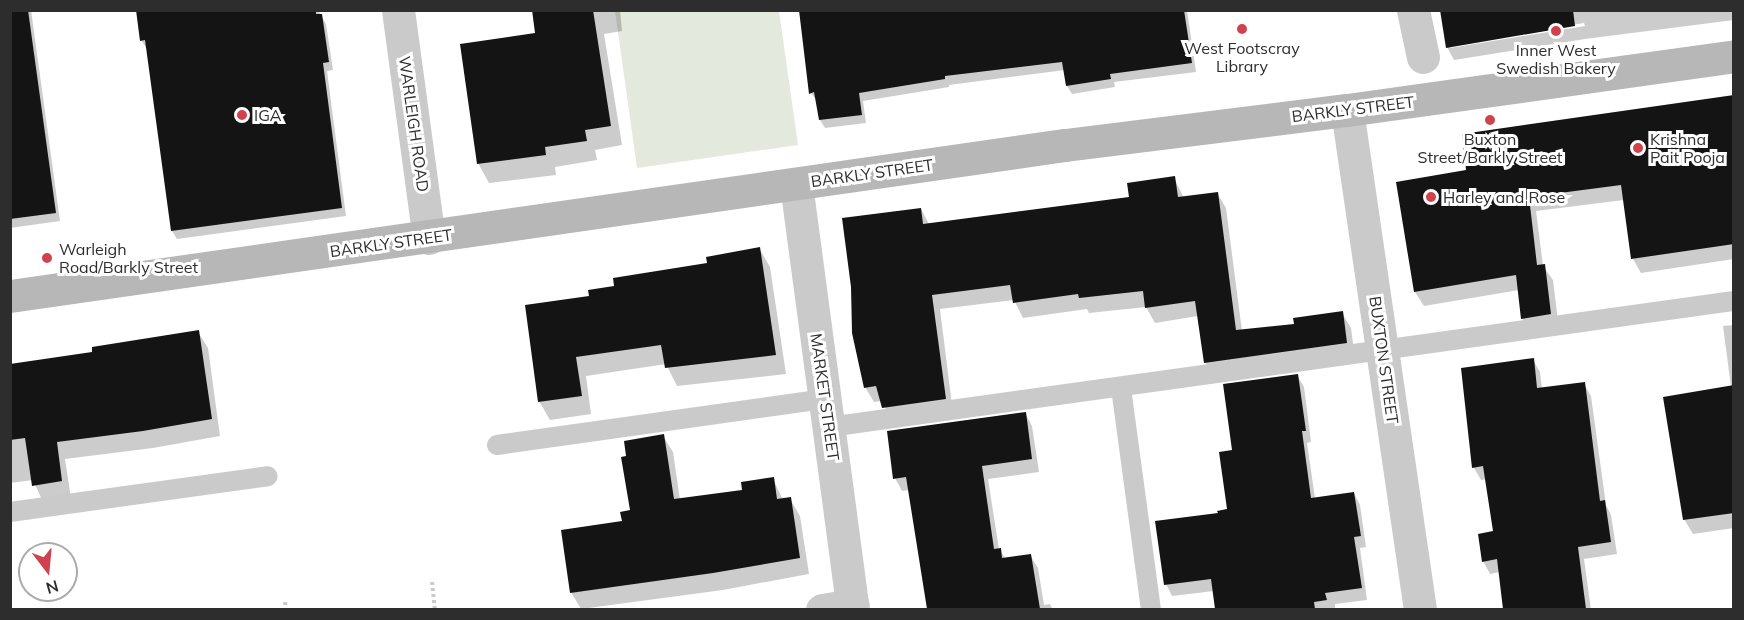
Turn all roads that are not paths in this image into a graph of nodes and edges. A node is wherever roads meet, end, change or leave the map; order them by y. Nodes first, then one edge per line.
1 (398, 10) edge
2 (1413, 10) edge
3 (1734, 56) edge
4 (1423, 57) dead end
5 (1347, 110) junction
6 (796, 184) junction
7 (429, 238) junction
8 (10, 296) edge
9 (1734, 301) edge
10 (1383, 351) junction
11 (1121, 388) junction
12 (827, 413) junction
13 (497, 445) dead end
14 (268, 476) dead end
15 (10, 512) edge
16 (843, 608) edge
17 (1151, 609) edge
18 (1420, 609) edge

1 - 7 street, WARLEIGH ROAD
2 - 4 street
3 - 5 street, BARKLY STREET
5 - 6 street, BARKLY STREET
5 - 10 street, BUXTON STREET
6 - 7 street, BARKLY STREET
6 - 12 street, MARKET STREET
7 - 8 street, BARKLY STREET
9 - 10 lane
10 - 11 lane
10 - 18 street, BUXTON STREET
11 - 12 lane
11 - 17 lane
12 - 13 lane
12 - 16 street, MARKET STREET
14 - 15 lane

